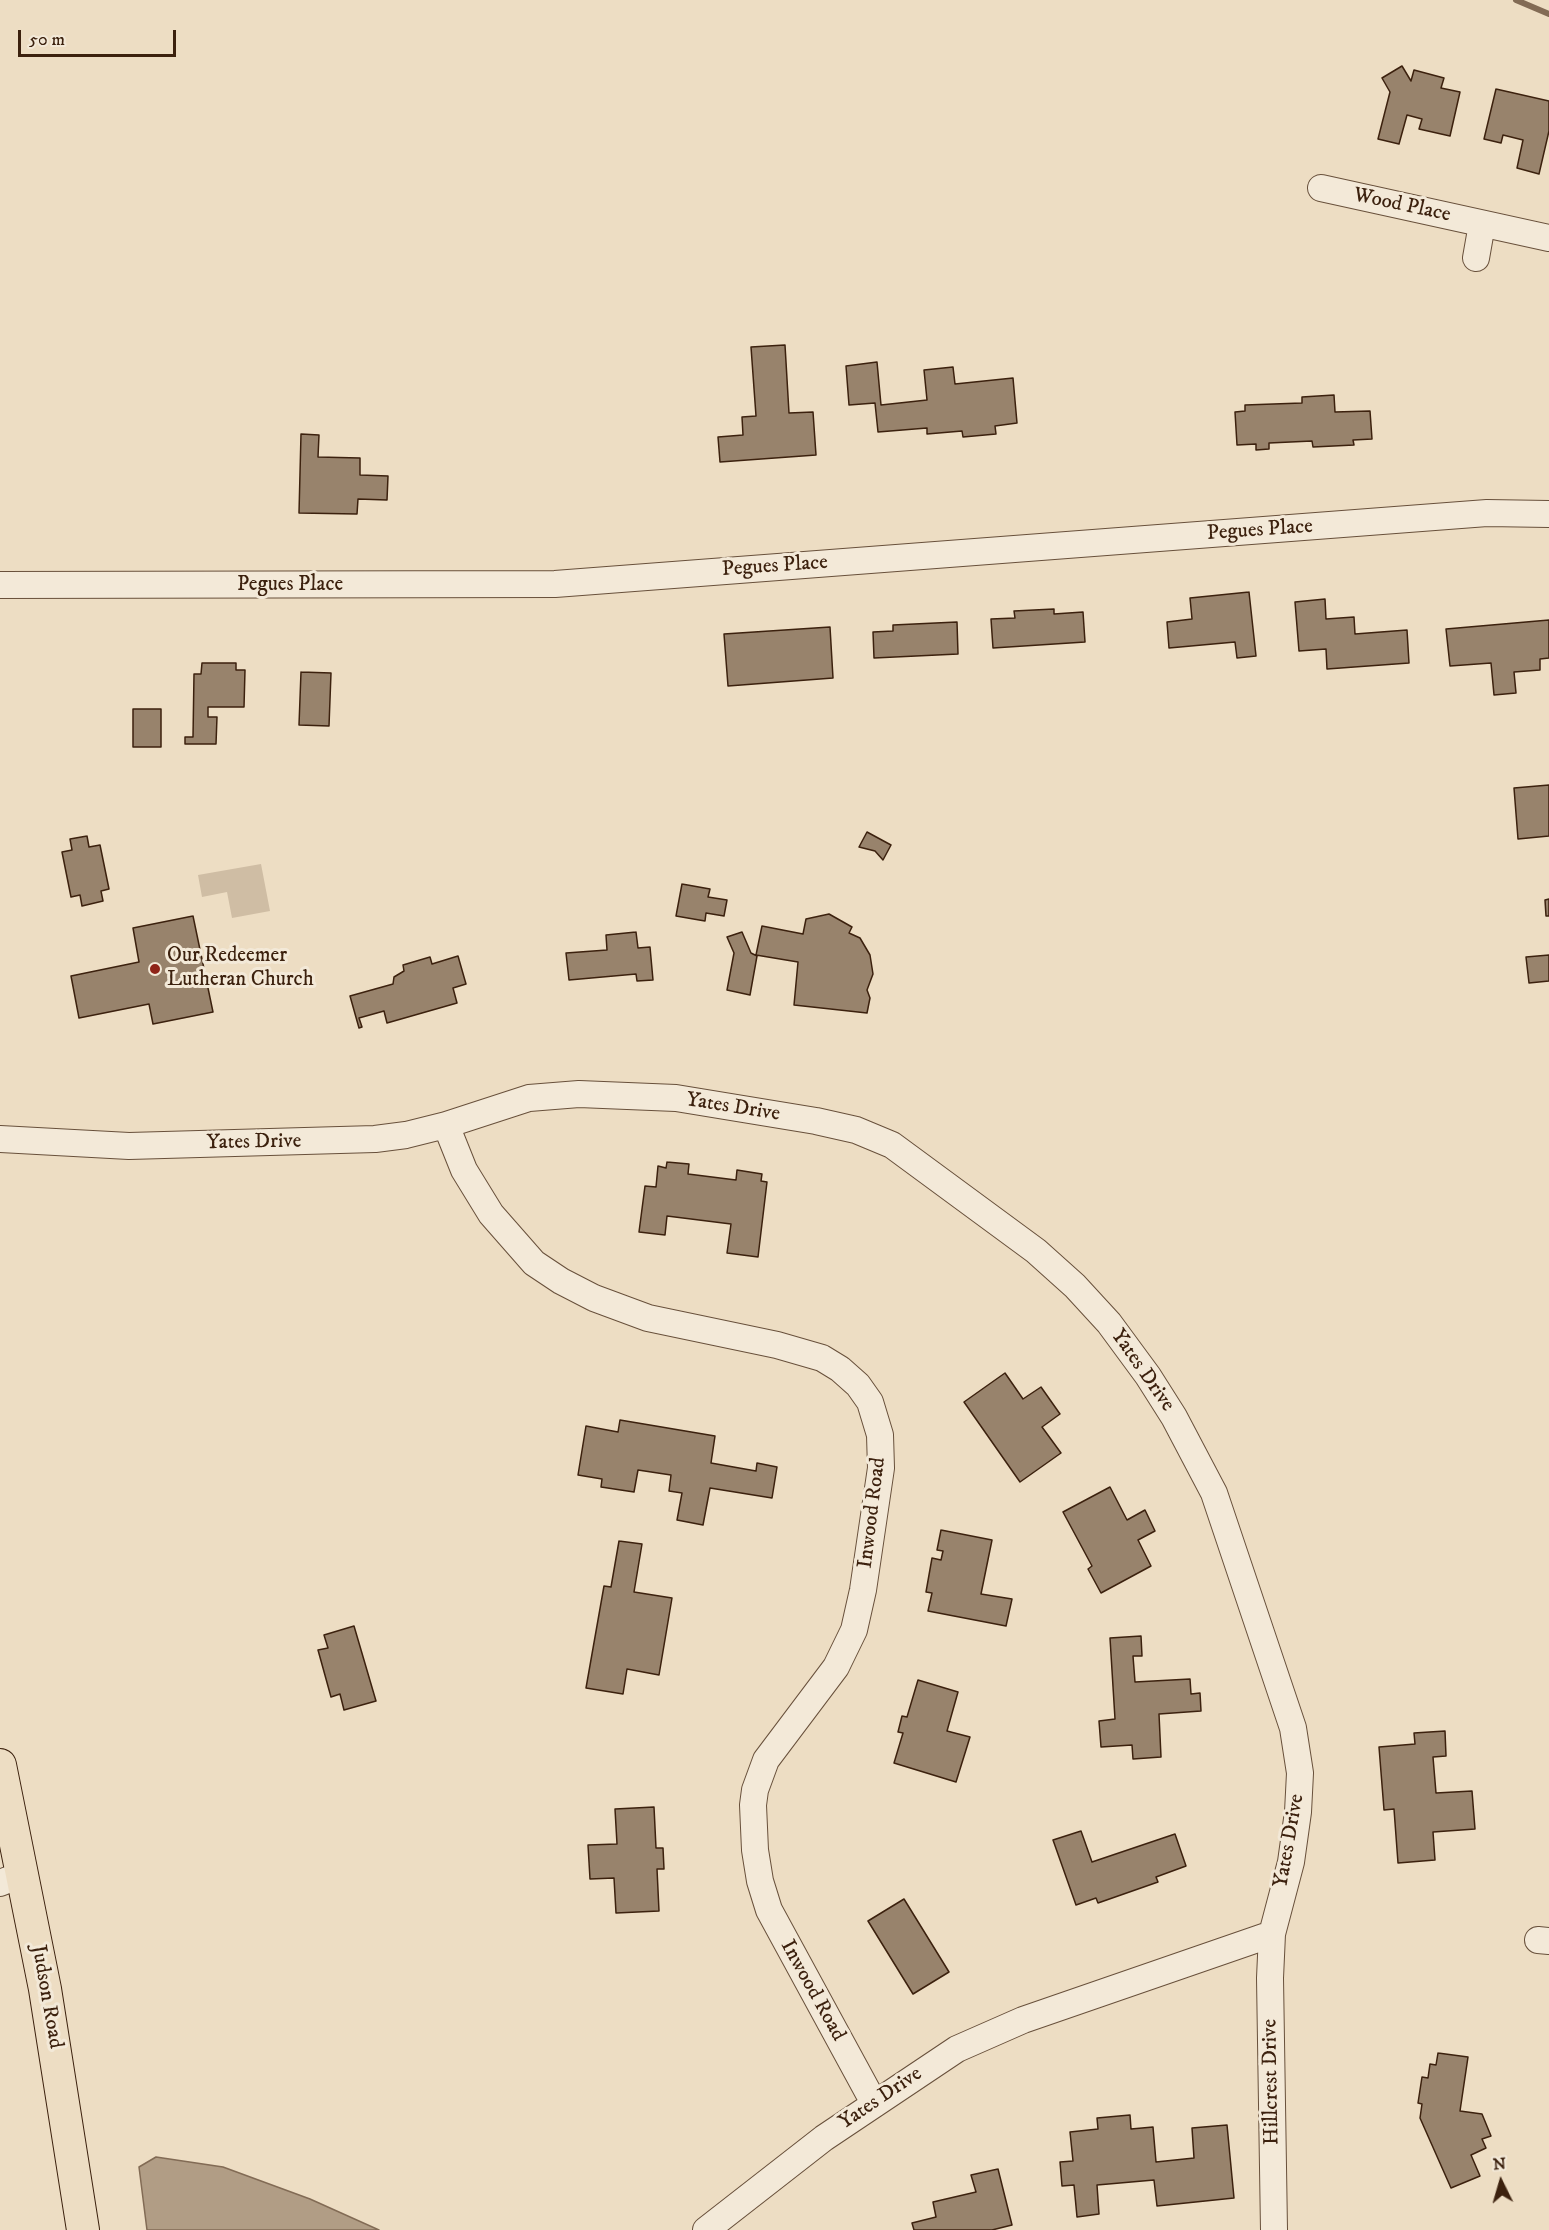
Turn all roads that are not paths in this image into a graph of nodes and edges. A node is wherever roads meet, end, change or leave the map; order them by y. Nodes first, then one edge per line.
1 (1321, 188) dead end
2 (1482, 224) junction
3 (1549, 238) edge
4 (1476, 258) dead end
5 (1549, 514) edge
6 (0, 585) edge
7 (446, 1125) junction
8 (0, 1139) edge
9 (0, 1765) edge
10 (12, 1878) edge
11 (1272, 1934) junction
12 (874, 2103) junction
13 (83, 2230) edge
14 (706, 2230) edge
15 (1274, 2230) edge

1 - 2 street, Wood Place
2 - 3 street, Wood Place
2 - 4 street
5 - 6 street, Pegues Place
7 - 8 street, Yates Drive
7 - 11 street, Yates Drive
7 - 12 street, Inwood Road
9 - 10 main road, Judson Road
10 - 13 main road, Judson Road
11 - 12 street, Yates Drive
11 - 15 street, Hillcrest Drive
12 - 14 street, Yates Drive

